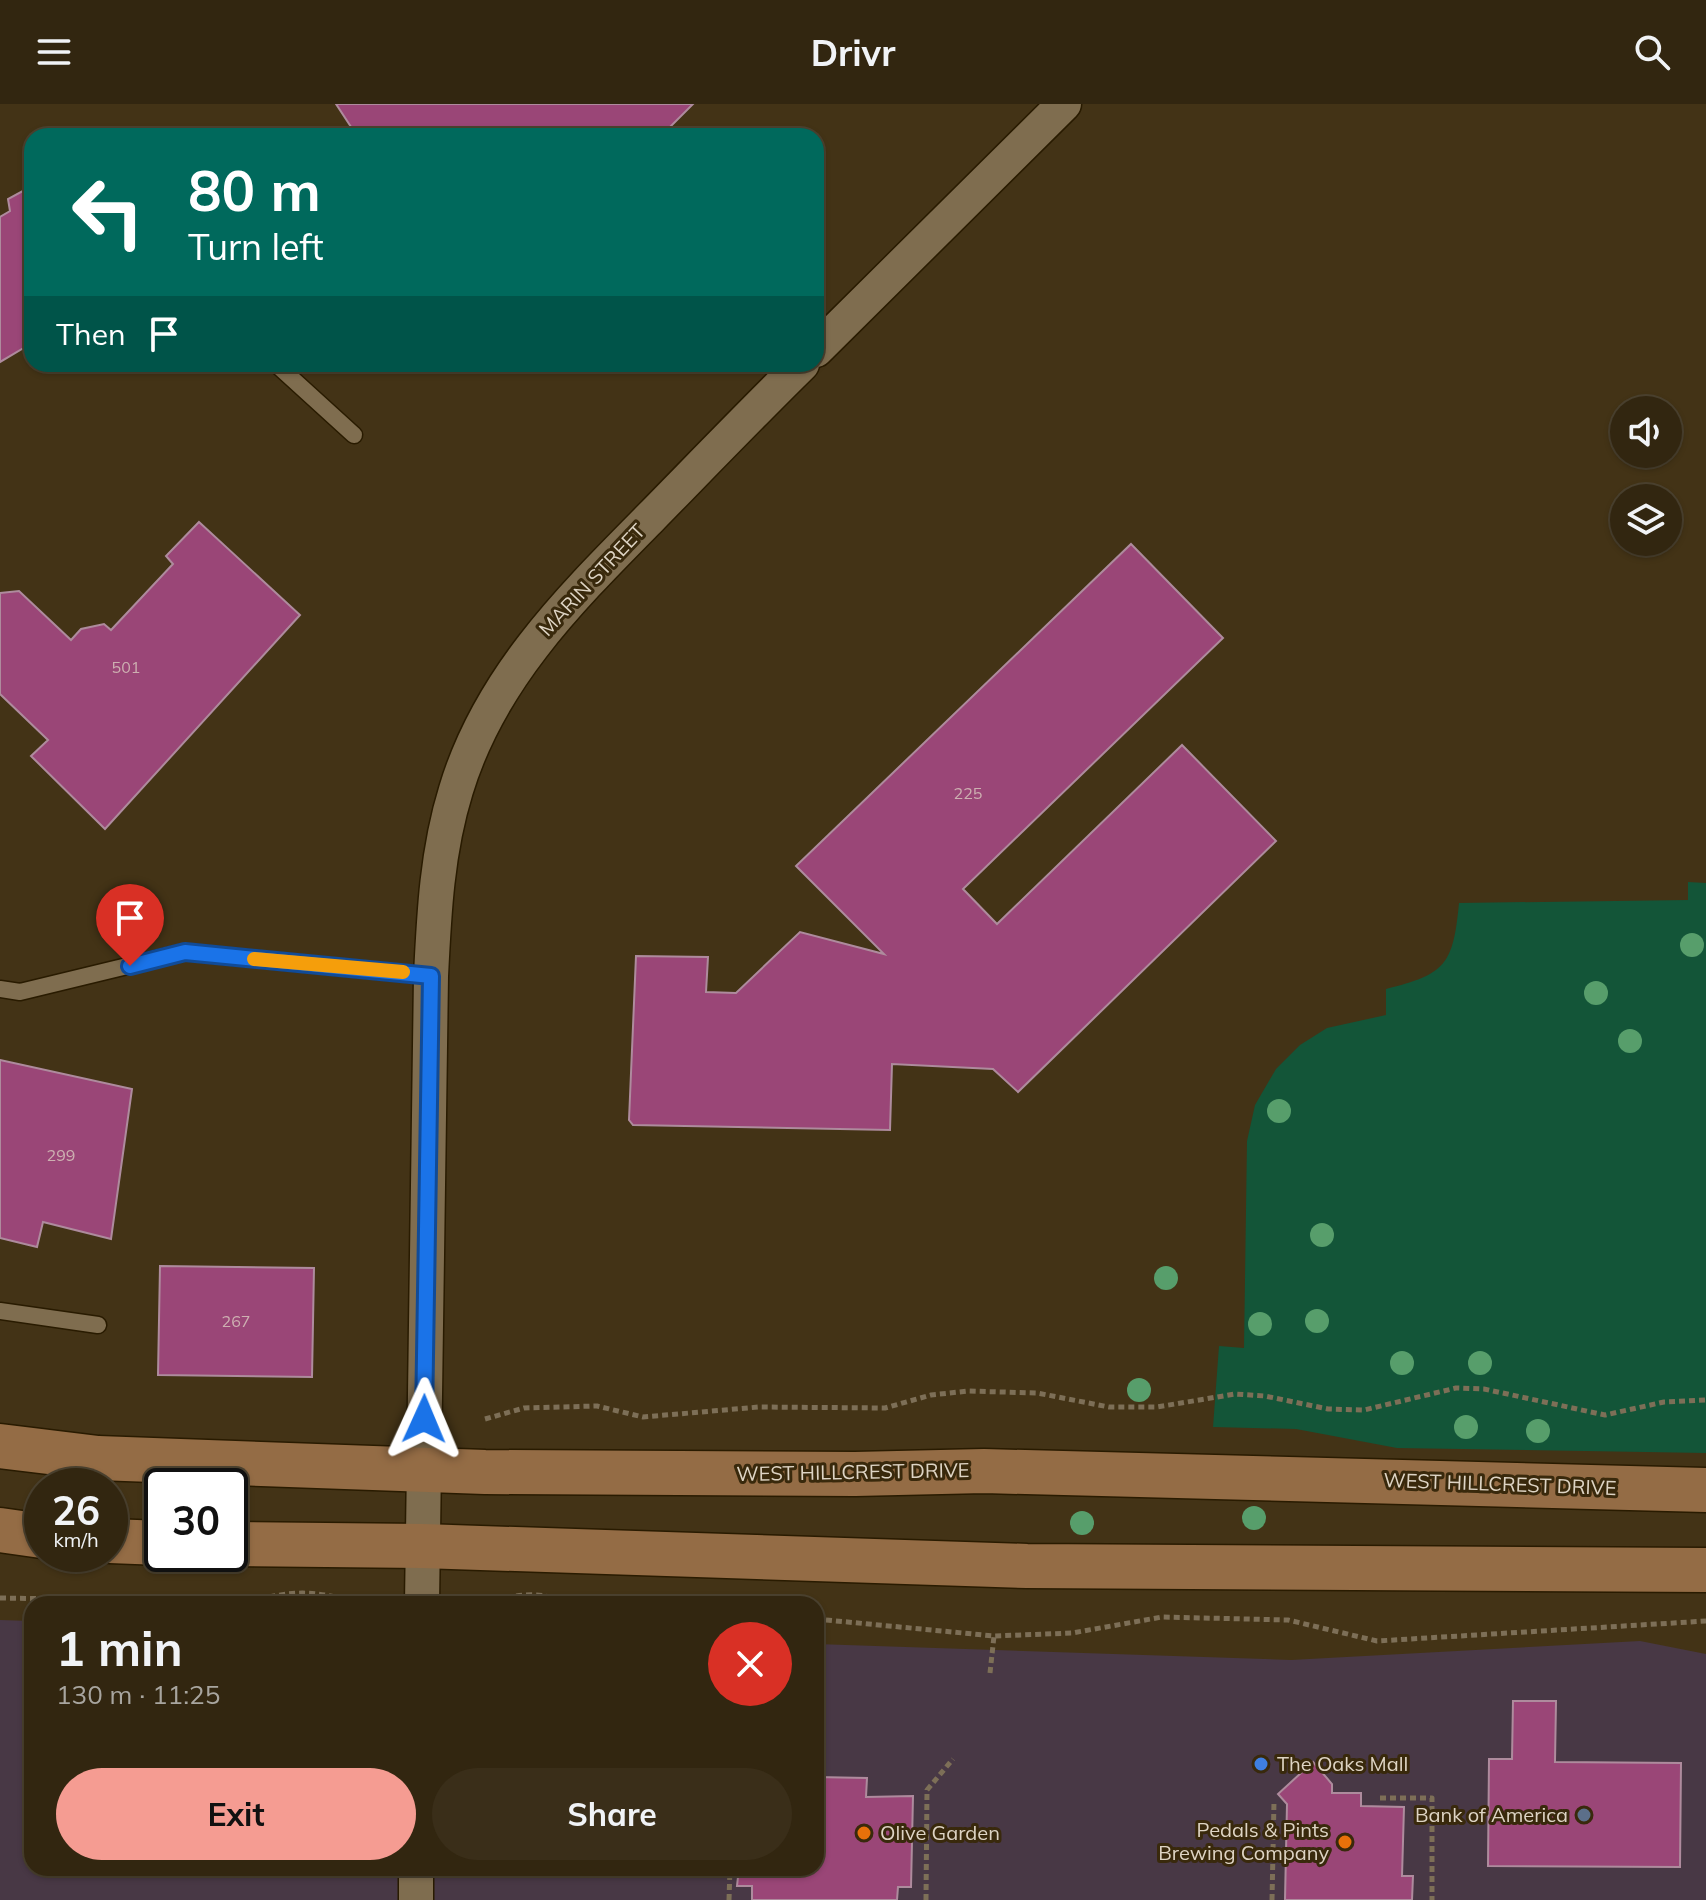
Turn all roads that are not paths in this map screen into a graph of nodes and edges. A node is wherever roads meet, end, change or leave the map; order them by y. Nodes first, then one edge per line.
1 (1064, 104) edge
2 (824, 342) edge
3 (285, 372) edge
4 (794, 372) edge
5 (354, 435) dead end
6 (431, 976) junction
7 (0, 989) edge
8 (0, 1311) edge
9 (98, 1325) dead end
10 (0, 1446) edge
11 (424, 1469) junction
12 (1706, 1490) edge
13 (0, 1530) edge
14 (24, 1533) edge
15 (248, 1544) edge
16 (422, 1546) junction
17 (1706, 1570) edge
18 (422, 1596) edge
19 (416, 1876) edge
20 (416, 1900) edge

1 - 2 street
3 - 5 lane
4 - 6 street, MARIN STREET
6 - 7 lane
6 - 11 street, MARIN STREET
8 - 9 lane
10 - 11 main road, WEST HILLCREST DRIVE
11 - 12 main road, WEST HILLCREST DRIVE
11 - 16 street, MARIN STREET
13 - 14 main road
15 - 16 main road
16 - 17 main road
16 - 18 street, MARIN STREET
19 - 20 street

